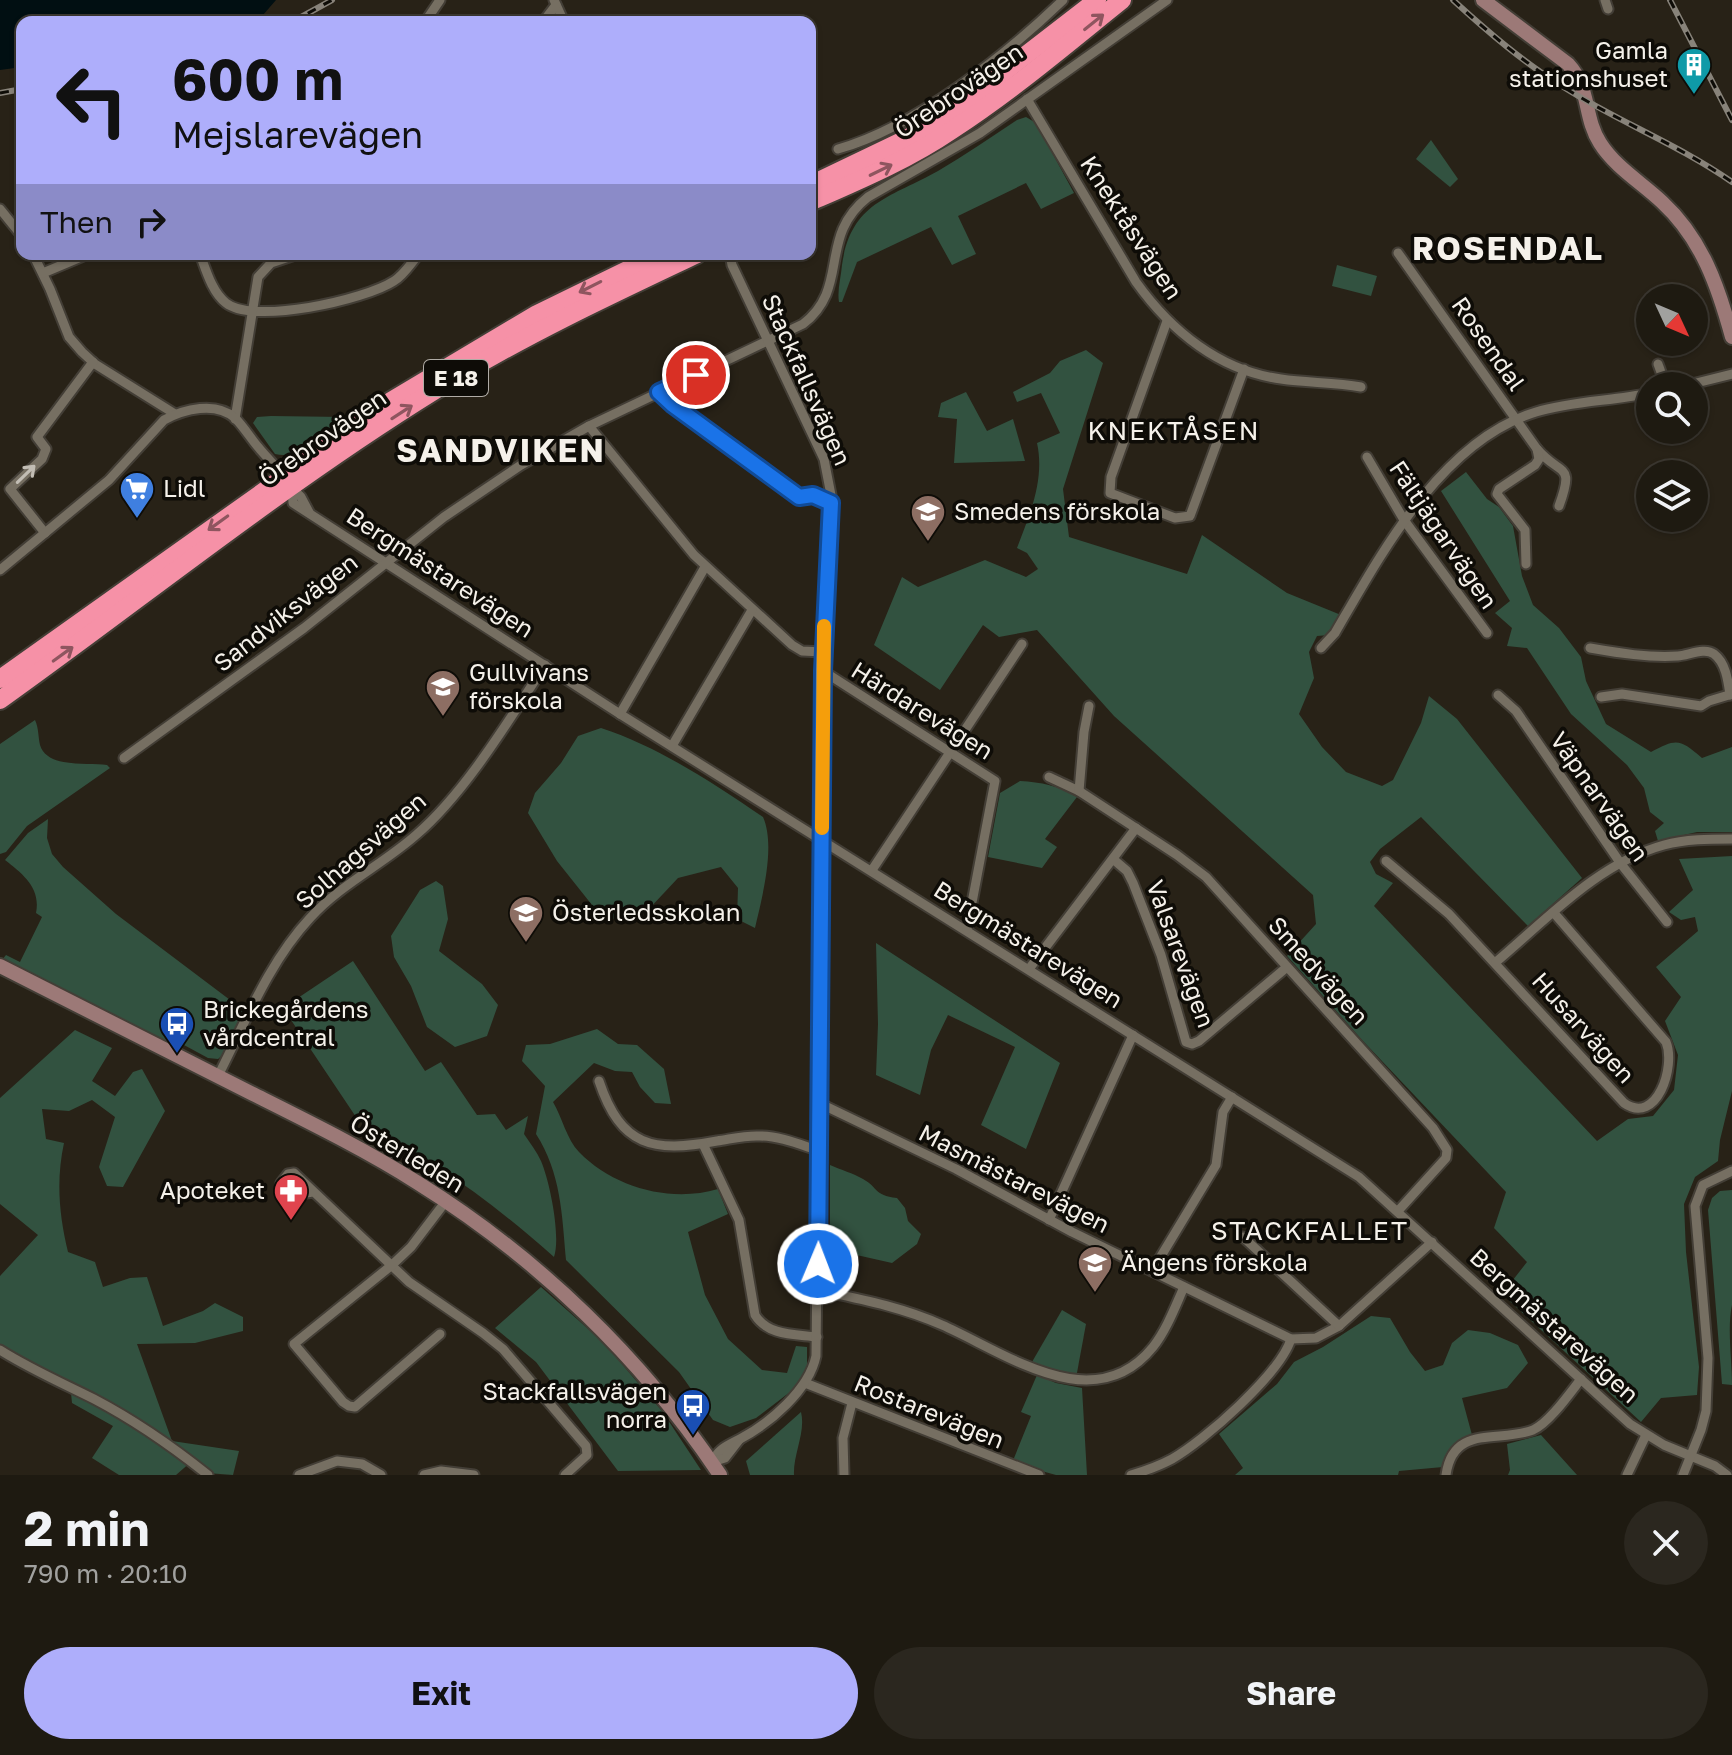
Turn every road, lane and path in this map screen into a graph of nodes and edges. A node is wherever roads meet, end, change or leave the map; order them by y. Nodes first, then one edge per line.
1 (1063, 0) edge
2 (1097, 0) edge
3 (1122, 0) edge
4 (1167, 0) edge
5 (1483, 0) edge
6 (1027, 99) junction
7 (838, 149) dead end
8 (816, 182) edge
9 (816, 199) edge
10 (0, 209) edge
11 (16, 229) edge
12 (1398, 253) dead end
13 (36, 260) edge
14 (74, 260) edge
15 (203, 260) edge
16 (278, 260) edge
17 (414, 260) edge
18 (648, 260) edge
19 (684, 260) edge
20 (731, 260) edge
21 (43, 273) junction
22 (251, 311) junction
23 (1167, 321) junction
24 (1732, 337) edge
25 (769, 339) junction
26 (93, 362) junction
27 (1658, 364) dead end
28 (1244, 369) junction
29 (1661, 372) edge
30 (1732, 374) edge
31 (1708, 380) edge
32 (1361, 387) dead end
33 (659, 392) junction
34 (1636, 395) edge
35 (175, 414) junction
36 (235, 419) junction
37 (1516, 420) junction
38 (589, 426) junction
39 (1537, 449) junction
40 (1367, 457) dead end
41 (287, 483) junction
42 (831, 503) junction
43 (1559, 506) dead end
44 (1404, 520) junction
45 (45, 533) junction
46 (385, 561) junction
47 (1526, 564) dead end
48 (705, 567) junction
49 (0, 570) edge
50 (752, 610) junction
51 (1487, 633) dead end
52 (1022, 644) dead end
53 (1321, 648) dead end
54 (1590, 648) dead end
55 (823, 652) junction
56 (545, 665) junction
57 (823, 671) junction
58 (0, 679) edge
59 (1731, 694) edge
60 (1498, 695) dead end
61 (1601, 697) dead end
62 (0, 700) edge
63 (1089, 706) dead end
64 (620, 714) junction
65 (672, 746) junction
66 (951, 753) junction
67 (124, 758) dead end
68 (1049, 777) dead end
69 (1079, 791) junction
70 (1136, 828) junction
71 (1732, 839) edge
72 (822, 840) junction
73 (1113, 859) junction
74 (1386, 861) dead end
75 (1621, 864) junction
76 (872, 870) junction
77 (1554, 913) junction
78 (1667, 922) dead end
79 (967, 929) junction
80 (1496, 962) junction
81 (0, 966) edge
82 (1287, 967) junction
83 (1029, 969) junction
84 (1133, 1035) junction
85 (218, 1076) junction
86 (599, 1081) dead end
87 (1232, 1097) junction
88 (819, 1103) junction
89 (703, 1144) junction
90 (820, 1151) junction
91 (1732, 1171) edge
92 (313, 1192) dead end
93 (446, 1201) junction
94 (1398, 1211) junction
95 (1049, 1220) junction
96 (1243, 1237) dead end
97 (1432, 1242) junction
98 (392, 1265) junction
99 (1152, 1271) junction
100 (1184, 1287) junction
101 (818, 1290) junction
102 (1339, 1326) junction
103 (440, 1334) dead end
104 (817, 1337) junction
105 (1291, 1339) junction
106 (0, 1350) edge
107 (1581, 1379) junction
108 (805, 1383) junction
109 (852, 1403) junction
110 (1646, 1435) junction
111 (1691, 1456) junction
112 (715, 1471) edge
113 (208, 1475) edge
114 (299, 1475) edge
115 (381, 1475) edge
116 (424, 1475) edge
117 (474, 1475) edge
118 (565, 1475) edge
119 (844, 1475) edge
120 (1039, 1475) edge
121 (1131, 1475) edge
122 (1446, 1475) edge
123 (1627, 1475) edge
124 (1683, 1475) edge
125 (1727, 1475) edge

1 - 7 street
2 - 8 highway, Örebrovägen
9 -> 3 highway, Örebrovägen
4 - 6 street, Sandviksvägen
5 - 24 main road
6 - 23 street, Knektåsvägen
6 - 25 street, Sandviksvägen
10 - 11 street
12 - 37 street, Rosendal
13 - 21 street
14 - 21 street
15 - 22 street
16 - 22 street
17 - 22 street
18 -> 41 highway, Örebrovägen / E 18
41 -> 19 highway, Örebrovägen / E 18
20 - 25 street, Stackfallsvägen
21 - 26 street
22 - 36 street
23 - 28 street, Knektåsvägen
23 - 28 street
25 - 33 street, Sandviksvägen
25 - 42 street, Stackfallsvägen
26 - 35 street
45 -> 26 street
27 - 29 street
28 - 32 street, Knektåsvägen
30 - 31 street
33 - 38 street, Sandviksvägen
33 - 42 street
34 - 37 street
35 - 36 street
35 - 45 street
36 - 41 street
37 - 39 street, Rosendal
37 - 44 street
38 - 46 street, Sandviksvägen
38 - 48 street
39 - 43 street, Rosendal
39 - 47 street
40 - 44 street, Fältjägarvägen
41 - 46 street, Bergmästarevägen
41 -> 58 highway, Örebrovägen / E 18
62 -> 41 highway, Örebrovägen / E 18
42 - 55 street, Stackfallsvägen
44 - 51 street, Fältjägarvägen
44 - 53 street
45 - 49 street
46 - 56 street, Bergmästarevägen
46 - 67 street, Sandviksvägen
48 - 50 street
48 - 64 street
50 - 55 street
50 - 65 street
52 - 66 street
54 - 59 street
55 - 57 street, Stackfallsvägen
56 - 64 street, Bergmästarevägen
56 - 85 street, Solhagsvägen
57 - 66 street, Härdarevägen
57 - 72 street, Stackfallsvägen
59 - 61 street
60 - 75 street, Väpnarvägen
63 - 69 street
64 - 65 street, Bergmästarevägen
65 - 72 street, Bergmästarevägen
66 - 76 street
66 - 79 street, Härdarevägen
68 - 69 street, Smedvägen
69 - 70 street, Smedvägen
70 - 73 street
70 - 82 street, Smedvägen
71 - 75 street
72 - 76 street, Bergmästarevägen
72 - 88 street, Stackfallsvägen
73 - 82 street, Valsarevägen
73 - 83 street
74 - 80 street, Husarvägen
75 - 77 street
75 - 78 street, Väpnarvägen
76 - 79 street, Bergmästarevägen
77 - 80 street
77 - 80 street, Husarvägen
79 - 83 street, Bergmästarevägen
81 - 85 main road, Österleden
82 - 94 street, Smedvägen
83 - 84 street, Bergmästarevägen
84 - 87 street, Bergmästarevägen
84 - 95 street
85 - 93 main road, Österleden
86 - 89 street
87 - 94 street, Bergmästarevägen
87 - 99 street
88 - 90 street, Stackfallsvägen
88 - 95 street, Masmästarevägen
89 - 90 street
89 - 104 street
90 - 101 street, Stackfallsvägen
91 - 111 street
92 - 98 street
93 - 98 street
93 - 112 main road, Österleden
94 - 97 street, Bergmästarevägen
95 - 99 street, Masmästarevägen
96 - 102 street
97 - 102 street
97 - 107 street, Bergmästarevägen
98 - 103 street
98 - 118 street
99 - 100 street, Masmästarevägen
100 - 101 street
100 - 105 street, Masmästarevägen
101 - 104 street, Stackfallsvägen
102 - 105 street
104 - 108 street, Stackfallsvägen
105 - 121 street
106 - 113 street
107 - 110 street, Bergmästarevägen
107 - 122 street
108 - 109 street, Rostarevägen
108 - 112 street, Stackfallsvägen
109 - 119 street
109 - 120 street, Rostarevägen
110 - 111 street, Bergmästarevägen
110 - 123 street
111 - 124 street
111 - 125 street, Bergmästarevägen
114 - 115 street
116 - 117 street

